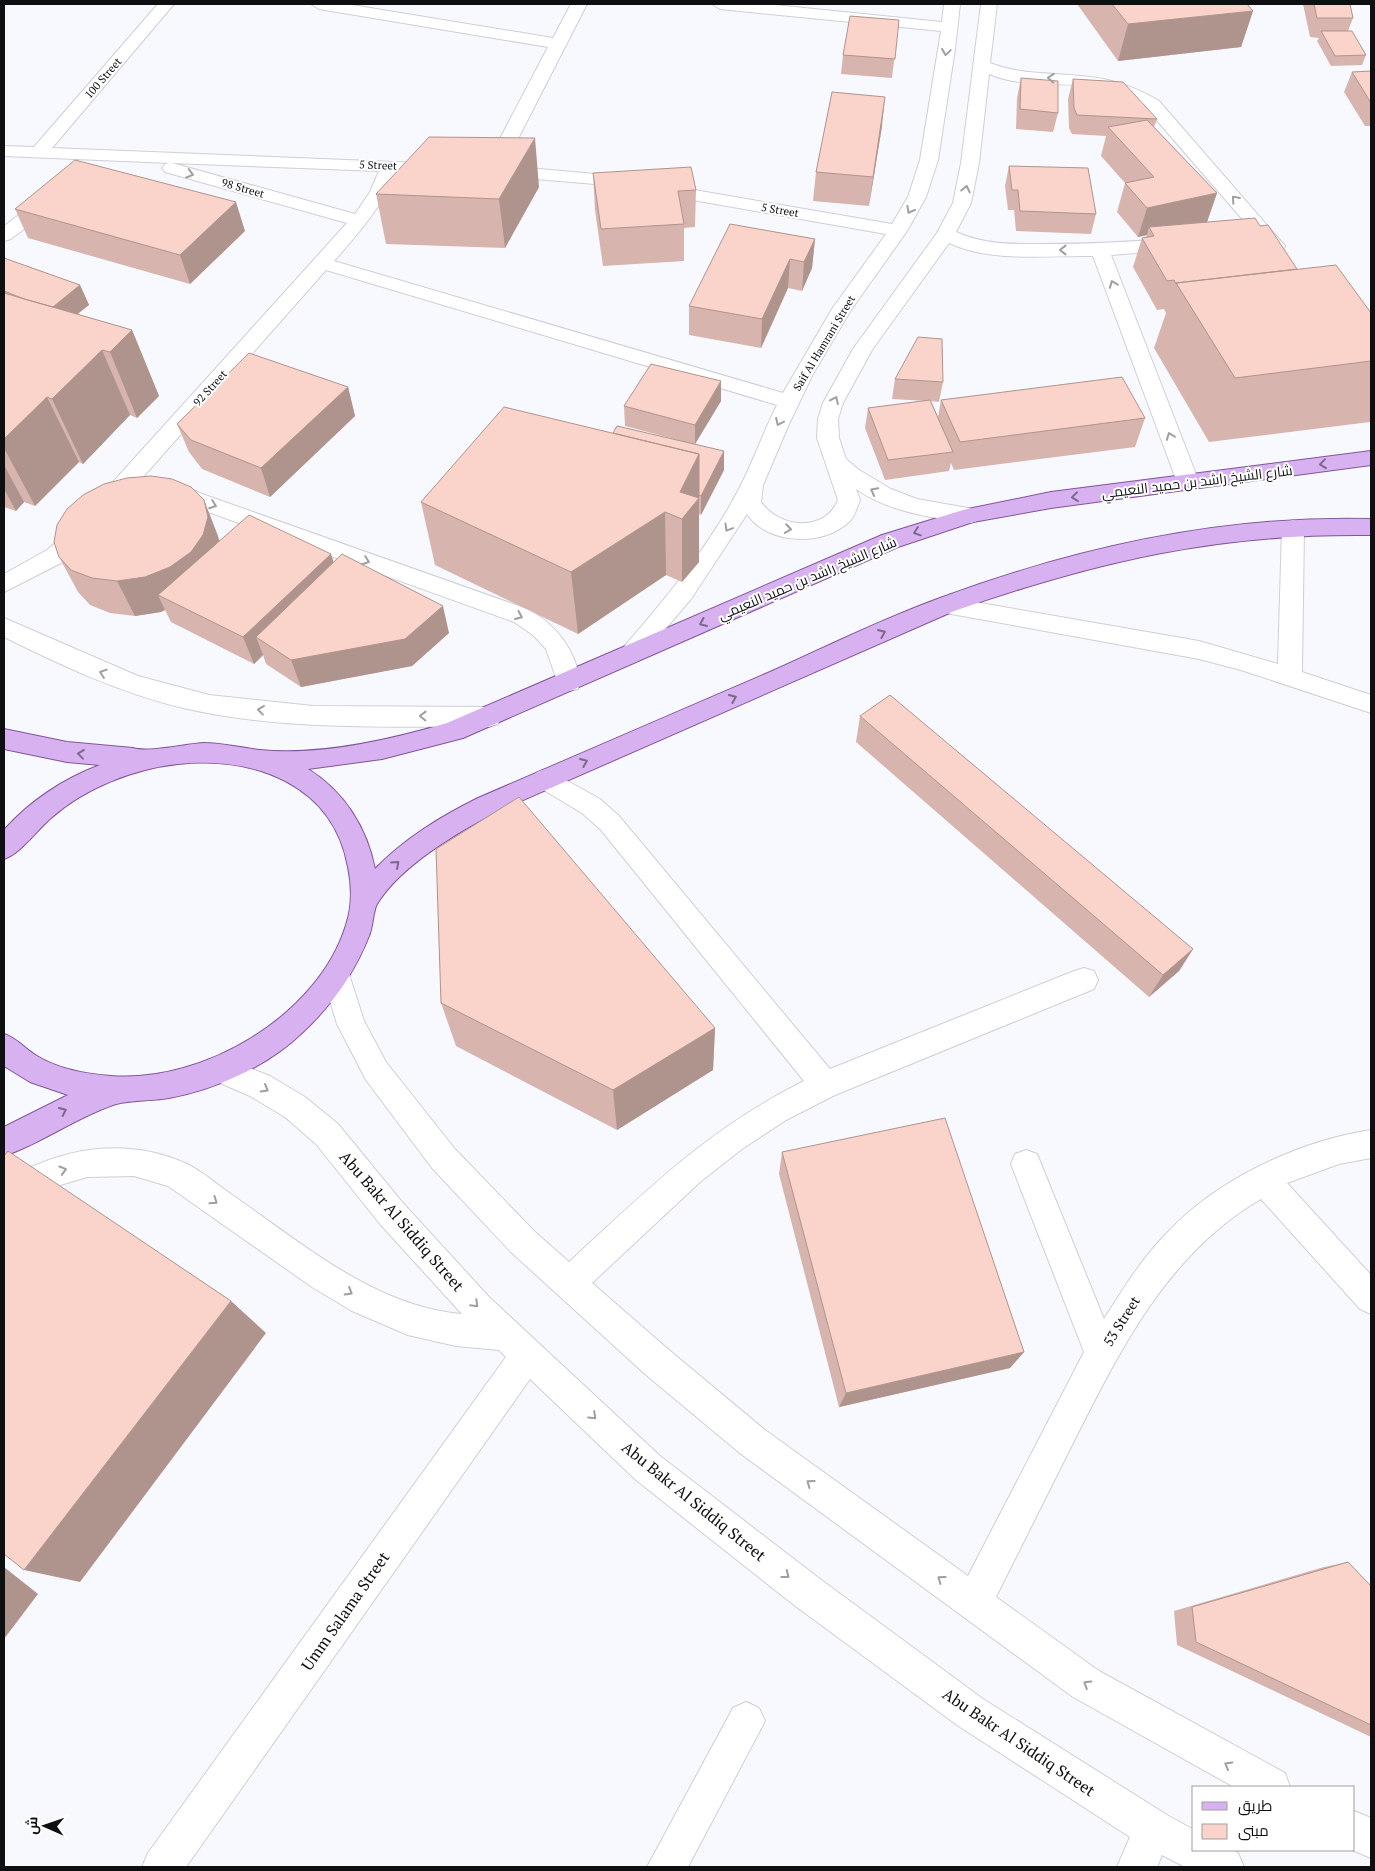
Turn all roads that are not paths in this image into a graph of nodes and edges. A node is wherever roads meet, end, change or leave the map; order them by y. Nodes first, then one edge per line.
1 (166, 4) edge
2 (320, 4) edge
3 (579, 4) edge
4 (720, 4) edge
5 (952, 4) edge
6 (989, 4) edge
7 (949, 27) junction
8 (557, 44) junction
9 (982, 65) junction
10 (4, 151) edge
11 (39, 152) junction
12 (118, 156) junction
13 (390, 166) junction
14 (455, 169) edge
15 (473, 170) edge
16 (492, 171) junction
17 (88, 172) edge
18 (65, 190) edge
19 (359, 221) junction
20 (898, 231) junction
21 (946, 234) junction
22 (1243, 234) edge
23 (4, 235) edge
24 (1268, 236) junction
25 (1192, 241) edge
26 (1100, 250) junction
27 (1287, 258) edge
28 (322, 263) junction
29 (789, 402) junction
30 (1371, 458) edge
31 (836, 464) junction
32 (141, 466) junction
33 (1188, 482) junction
34 (752, 485) junction
35 (971, 516) junction
36 (1293, 528) junction
37 (1370, 528) edge
38 (4, 584) edge
39 (946, 605) junction
40 (4, 627) edge
41 (630, 655) junction
42 (1290, 676) junction
43 (569, 682) junction
44 (1371, 704) edge
45 (489, 717) junction
46 (4, 739) edge
47 (147, 759) junction
48 (261, 760) junction
49 (546, 779) junction
50 (4, 848) edge
51 (364, 900) junction
52 (337, 976) junction
53 (1084, 980) dead end
54 (4, 1047) edge
55 (220, 1070) junction
56 (825, 1085) junction
57 (114, 1090) junction
58 (4, 1142) edge
59 (1371, 1144) edge
60 (1026, 1164) dead end
61 (1264, 1180) junction
62 (4, 1199) edge
63 (569, 1282) junction
64 (1371, 1298) edge
65 (517, 1344) junction
66 (1101, 1353) junction
67 (974, 1602) junction
68 (746, 1721) dead end
69 (1269, 1786) edge
70 (1153, 1830) junction
71 (1355, 1831) edge
72 (1371, 1839) edge
73 (1192, 1850) edge
74 (1193, 1851) edge
75 (162, 1867) edge
76 (667, 1867) edge
77 (1138, 1867) edge
78 (1224, 1867) edge

1 - 11 street, 100 Street
2 - 8 street
3 - 8 street
4 - 7 street
5 - 7 street, Saif Al Hamrani Street
6 - 9 street
7 -> 20 street, Saif Al Hamrani Street
8 - 16 street
21 -> 9 street
24 -> 9 street
10 - 11 street, 5 Street
11 - 12 street, 5 Street
12 - 13 street, 5 Street
12 - 17 street
12 -> 19 street, 98 Street
13 - 14 street, 5 Street
13 - 19 street, 92 Street
15 - 16 street, 5 Street
16 - 20 street, 5 Street
18 - 23 street
19 - 28 street, 92 Street
20 - 29 street, Saif Al Hamrani Street
26 -> 21 street
31 -> 21 street
22 - 24 street
24 - 27 street
25 - 26 street
33 -> 26 street
28 - 29 street
28 - 32 street, 92 Street
29 -> 34 street, Saif Al Hamrani Street
30 -> 33 main road, شارع الشيخ راشد بن حميد النعيمي
34 -> 31 street
35 -> 31 street
32 - 38 street, 92 Street
32 -> 43 street
33 -> 35 main road, شارع الشيخ راشد بن حميد النعيمي
34 -> 41 street, Saif Al Hamrani Street
35 -> 41 main road, شارع الشيخ راشد بن حميد النعيمي
36 - 37 main road
36 - 39 main road
36 - 42 street
39 - 42 street
49 -> 39 main road
45 -> 40 street
41 - 43 main road, شارع الشيخ راشد بن حميد النعيمي
42 - 44 street
43 - 45 main road, شارع الشيخ راشد بن حميد النعيمي
45 - 48 main road, شارع الشيخ راشد بن حميد النعيمي
47 -> 46 main road
47 - 48 main road
47 - 50 main road
48 - 51 main road
51 -> 49 main road
49 - 56 street
51 - 52 main road
52 - 55 main road
52 - 63 street
53 - 56 street
54 - 57 main road
55 - 57 main road
55 -> 65 street, Abu Bakr Al Siddiq Street
56 - 63 street
58 -> 57 main road
59 - 61 street, 53 Street
60 - 66 street
61 - 64 street
61 - 66 street, 53 Street
62 -> 65 street
67 -> 63 street
65 -> 70 street, Abu Bakr Al Siddiq Street
65 - 75 street, Umm Salama Street
66 - 67 street, 53 Street
69 -> 67 street
68 - 76 street
70 - 73 street, Abu Bakr Al Siddiq Street
70 - 77 street
71 - 72 street
74 - 78 street, Abu Bakr Al Siddiq Street

